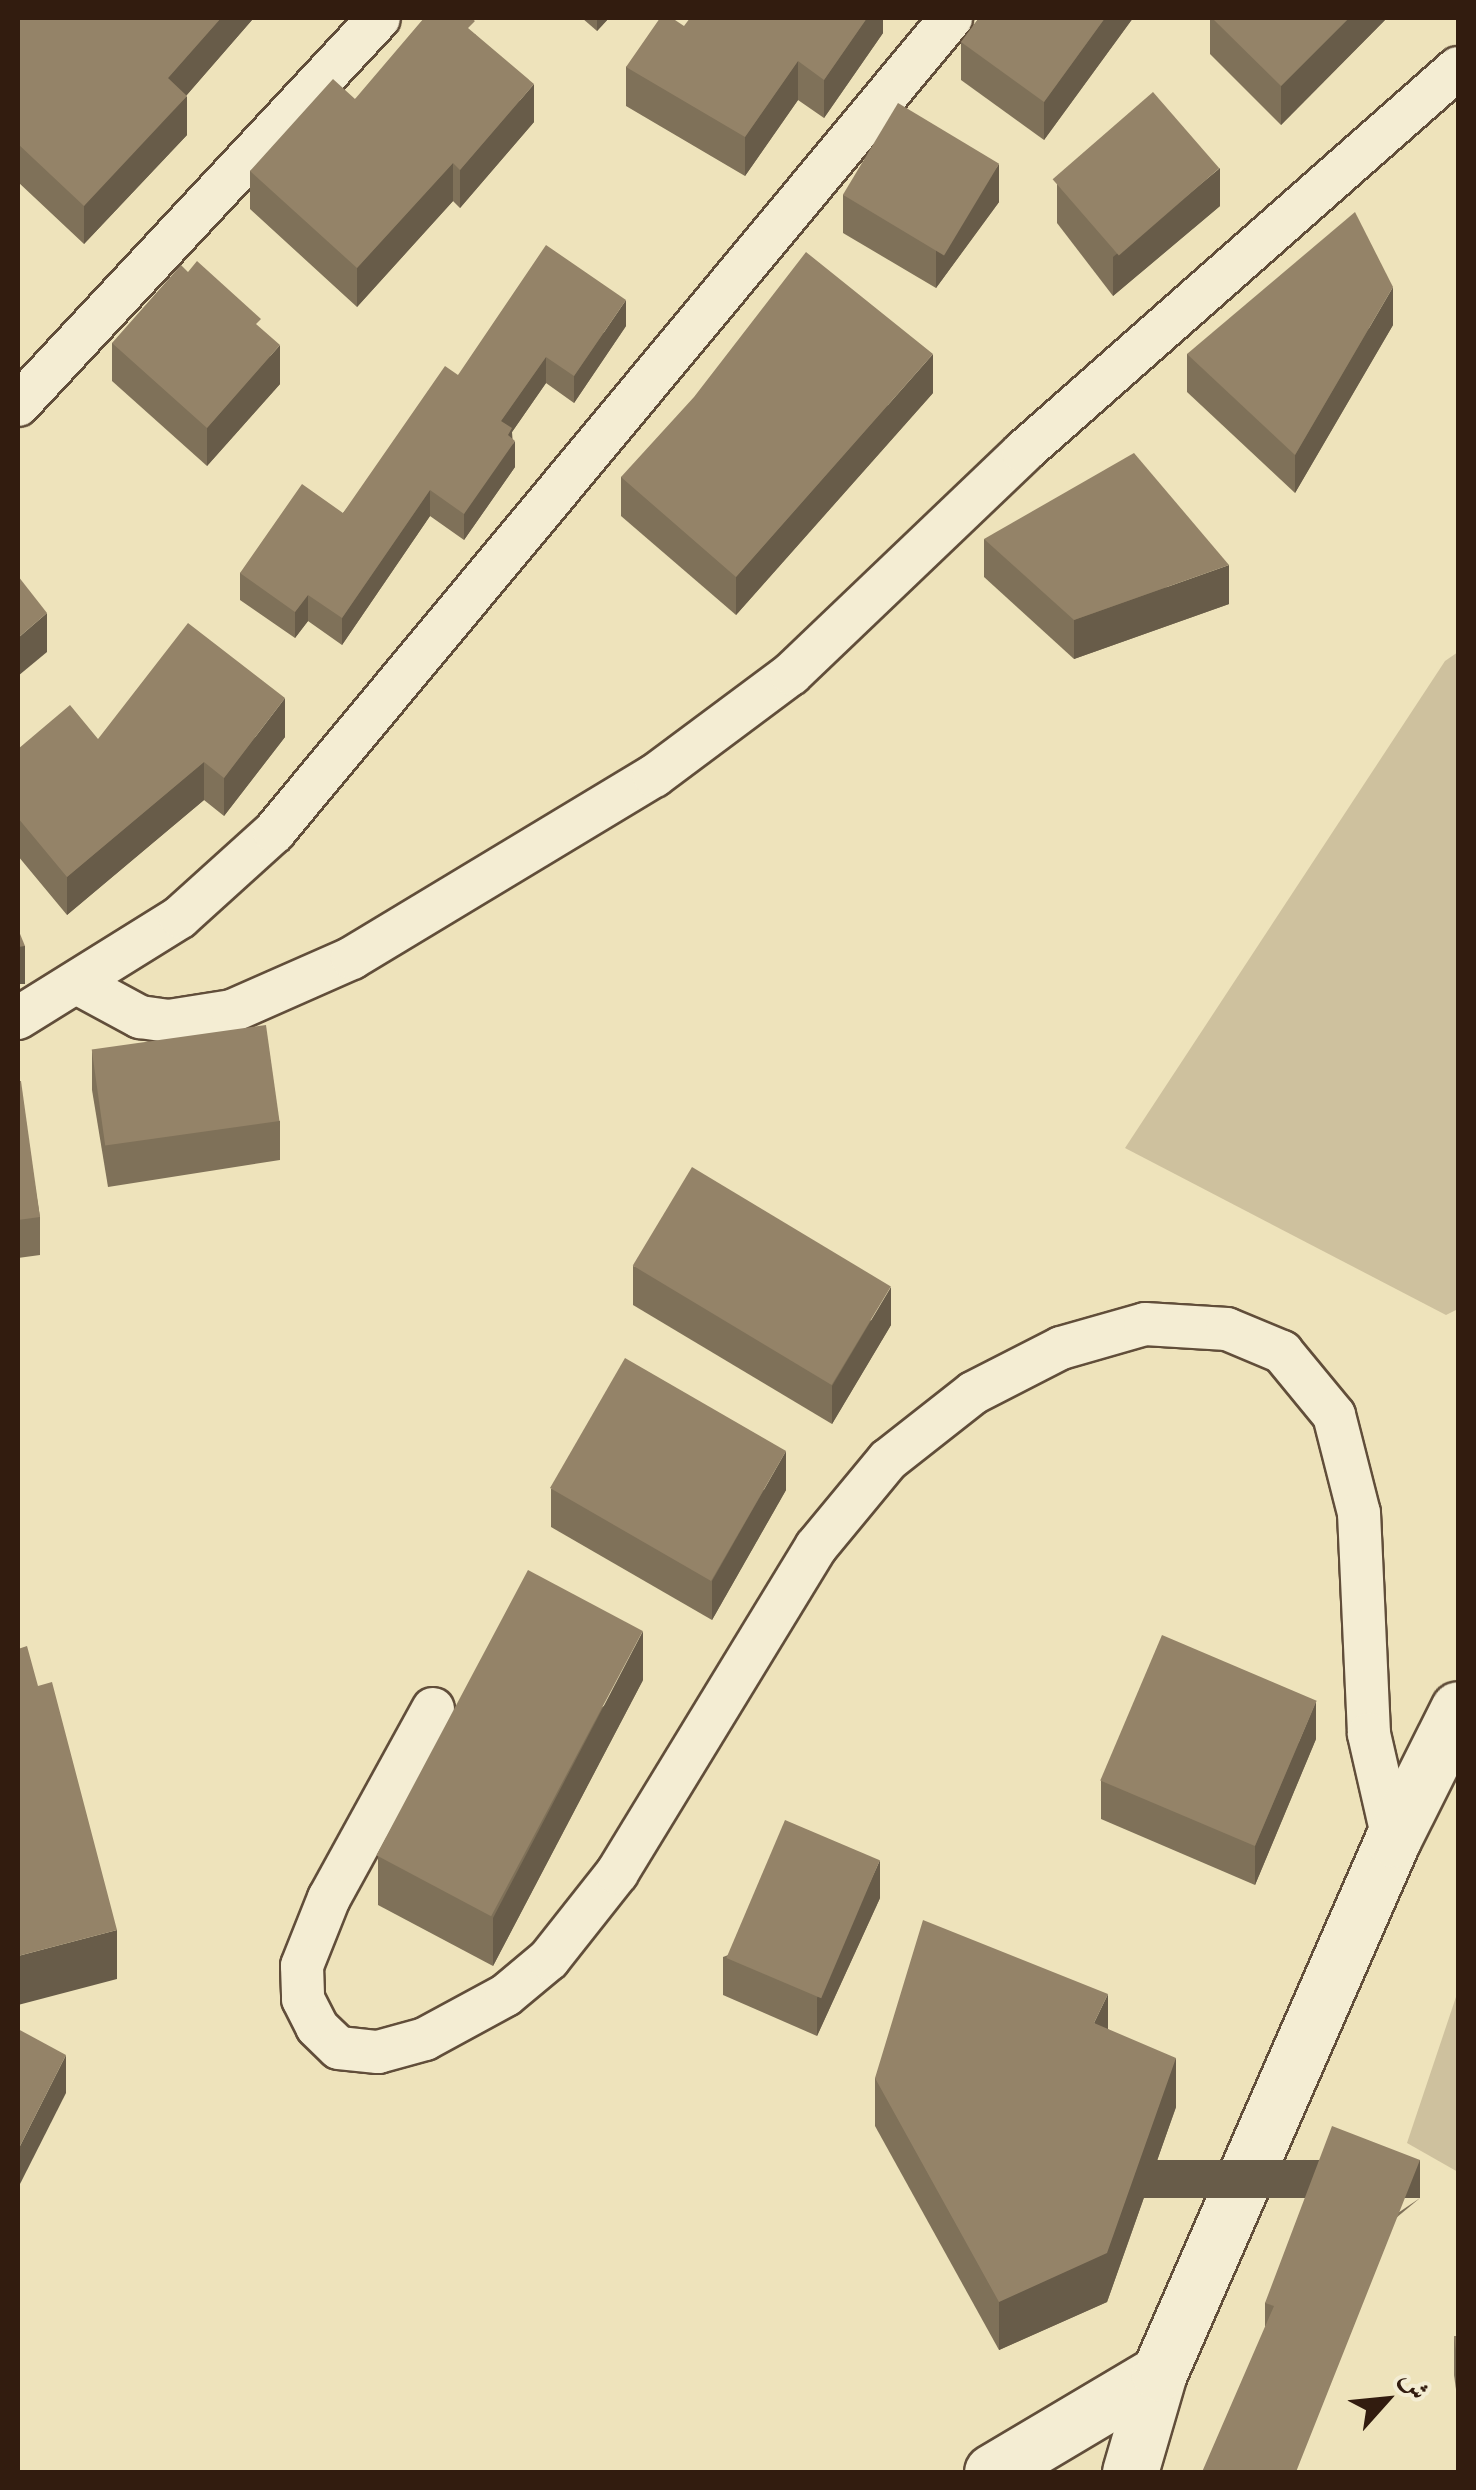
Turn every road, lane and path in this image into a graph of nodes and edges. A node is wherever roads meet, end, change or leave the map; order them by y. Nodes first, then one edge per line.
1 (379, 18) edge
2 (951, 18) edge
3 (1458, 68) edge
4 (18, 405) edge
5 (77, 983) junction
6 (18, 1018) edge
7 (434, 1709) dead end
8 (1458, 1709) edge
9 (1393, 1839) junction
10 (1159, 2373) junction
11 (992, 2472) edge
12 (1130, 2472) edge

1 - 4 street
2 - 5 street
3 - 5 street
5 - 6 street
7 - 9 street
8 - 9 main road
9 - 10 main road
10 - 11 main road
10 - 12 main road

